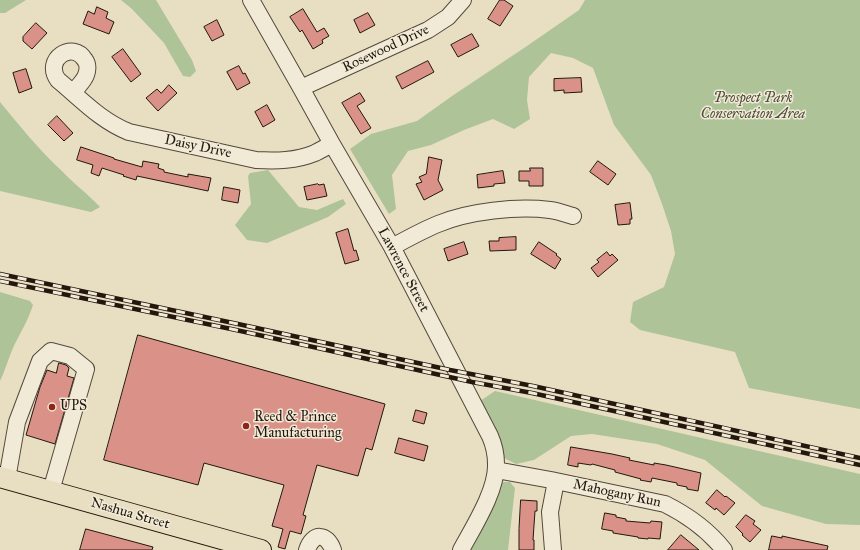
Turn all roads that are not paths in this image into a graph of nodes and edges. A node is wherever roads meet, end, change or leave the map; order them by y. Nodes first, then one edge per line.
1 (251, 0) edge
2 (463, 0) edge
3 (301, 88) junction
4 (73, 93) dead end
5 (332, 144) junction
6 (573, 216) dead end
7 (392, 247) junction
8 (496, 470) junction
9 (4, 478) edge
10 (556, 481) junction
11 (51, 491) junction
12 (261, 550) edge
13 (307, 550) edge
14 (333, 550) edge
15 (461, 550) edge
16 (553, 550) edge
17 (724, 550) edge

1 - 3 street, Lawrence Street
2 - 3 street, Rosewood Drive
3 - 5 street, Lawrence Street
4 - 5 street, Daisy Drive
5 - 7 street, Lawrence Street
6 - 7 street
7 - 8 street, Lawrence Street
8 - 10 street, Mahogany Run
8 - 15 street, Lawrence Street
9 - 11 main road, Nashua Street
9 - 11 street
10 - 16 street
10 - 17 street, Mahogany Run
11 - 12 main road, Nashua Street
13 - 14 street

